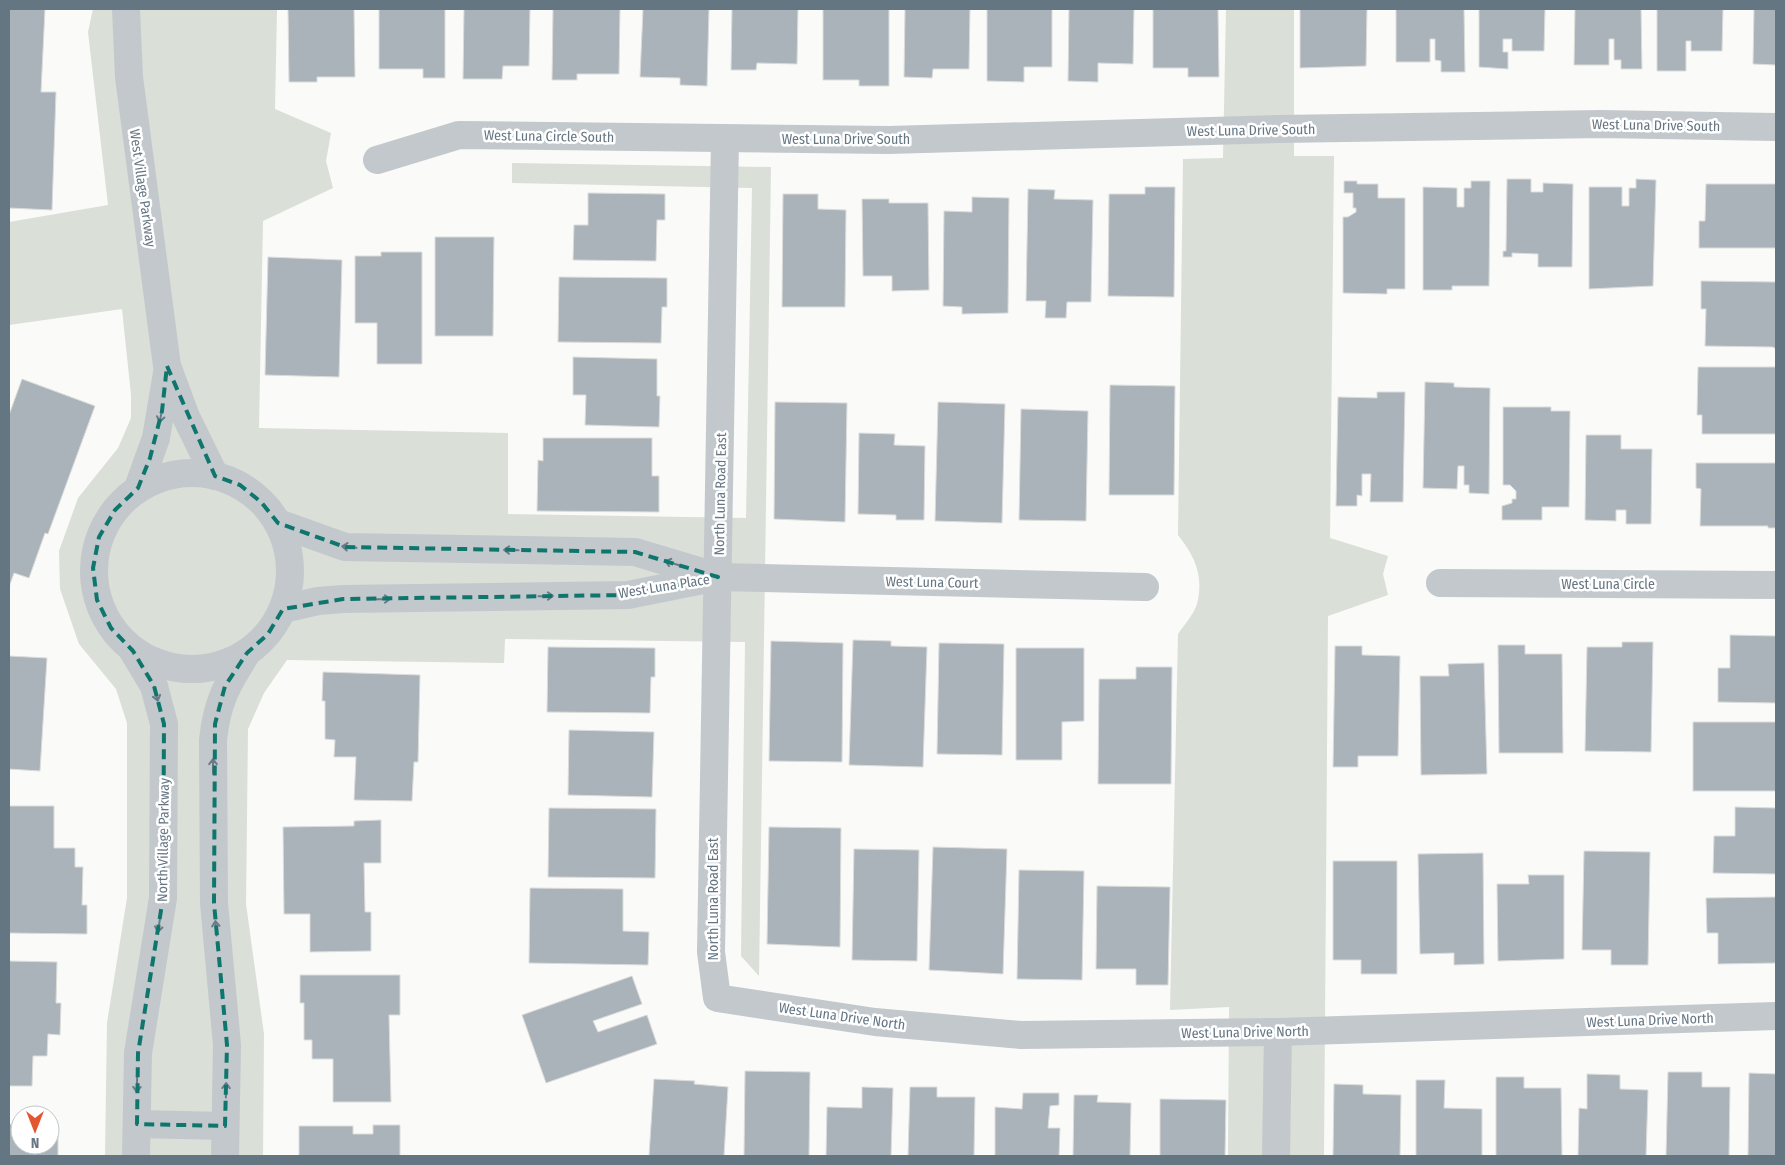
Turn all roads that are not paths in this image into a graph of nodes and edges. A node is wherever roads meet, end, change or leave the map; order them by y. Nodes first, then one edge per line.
1 (126, 9) edge
2 (1776, 127) edge
3 (725, 139) junction
4 (377, 160) dead end
5 (167, 366) junction
6 (215, 476) junction
7 (138, 488) junction
8 (278, 523) junction
9 (718, 577) junction
10 (1440, 583) dead end
11 (1776, 585) edge
12 (1145, 587) dead end
13 (283, 609) junction
14 (134, 651) junction
15 (247, 653) junction
16 (717, 998) joint
17 (1776, 1016) edge
18 (1278, 1032) junction
19 (137, 1124) junction
20 (226, 1126) junction
21 (136, 1156) edge
22 (225, 1156) edge
23 (1276, 1156) edge

1 - 5 street, West Village Parkway
2 - 3 street, West Luna Drive South
3 - 4 street, West Luna Circle South
3 - 9 street, North Luna Road East
5 - 6 street, West Village Parkway
5 -> 7 street, West Village Parkway
6 - 7 street
6 - 8 street
7 - 14 street
9 -> 8 street, West Luna Place
8 - 13 street
9 - 12 street, West Luna Court
13 -> 9 street, West Luna Place
9 - 16 street, North Luna Road East
10 - 11 street, West Luna Circle
13 - 15 street
14 - 15 street
14 -> 19 street, North Village Parkway
20 -> 15 street
16 - 18 street, West Luna Drive North
17 - 18 street, West Luna Drive North
18 - 23 street
19 - 20 street
19 - 21 street, North Village Parkway
20 - 22 street

